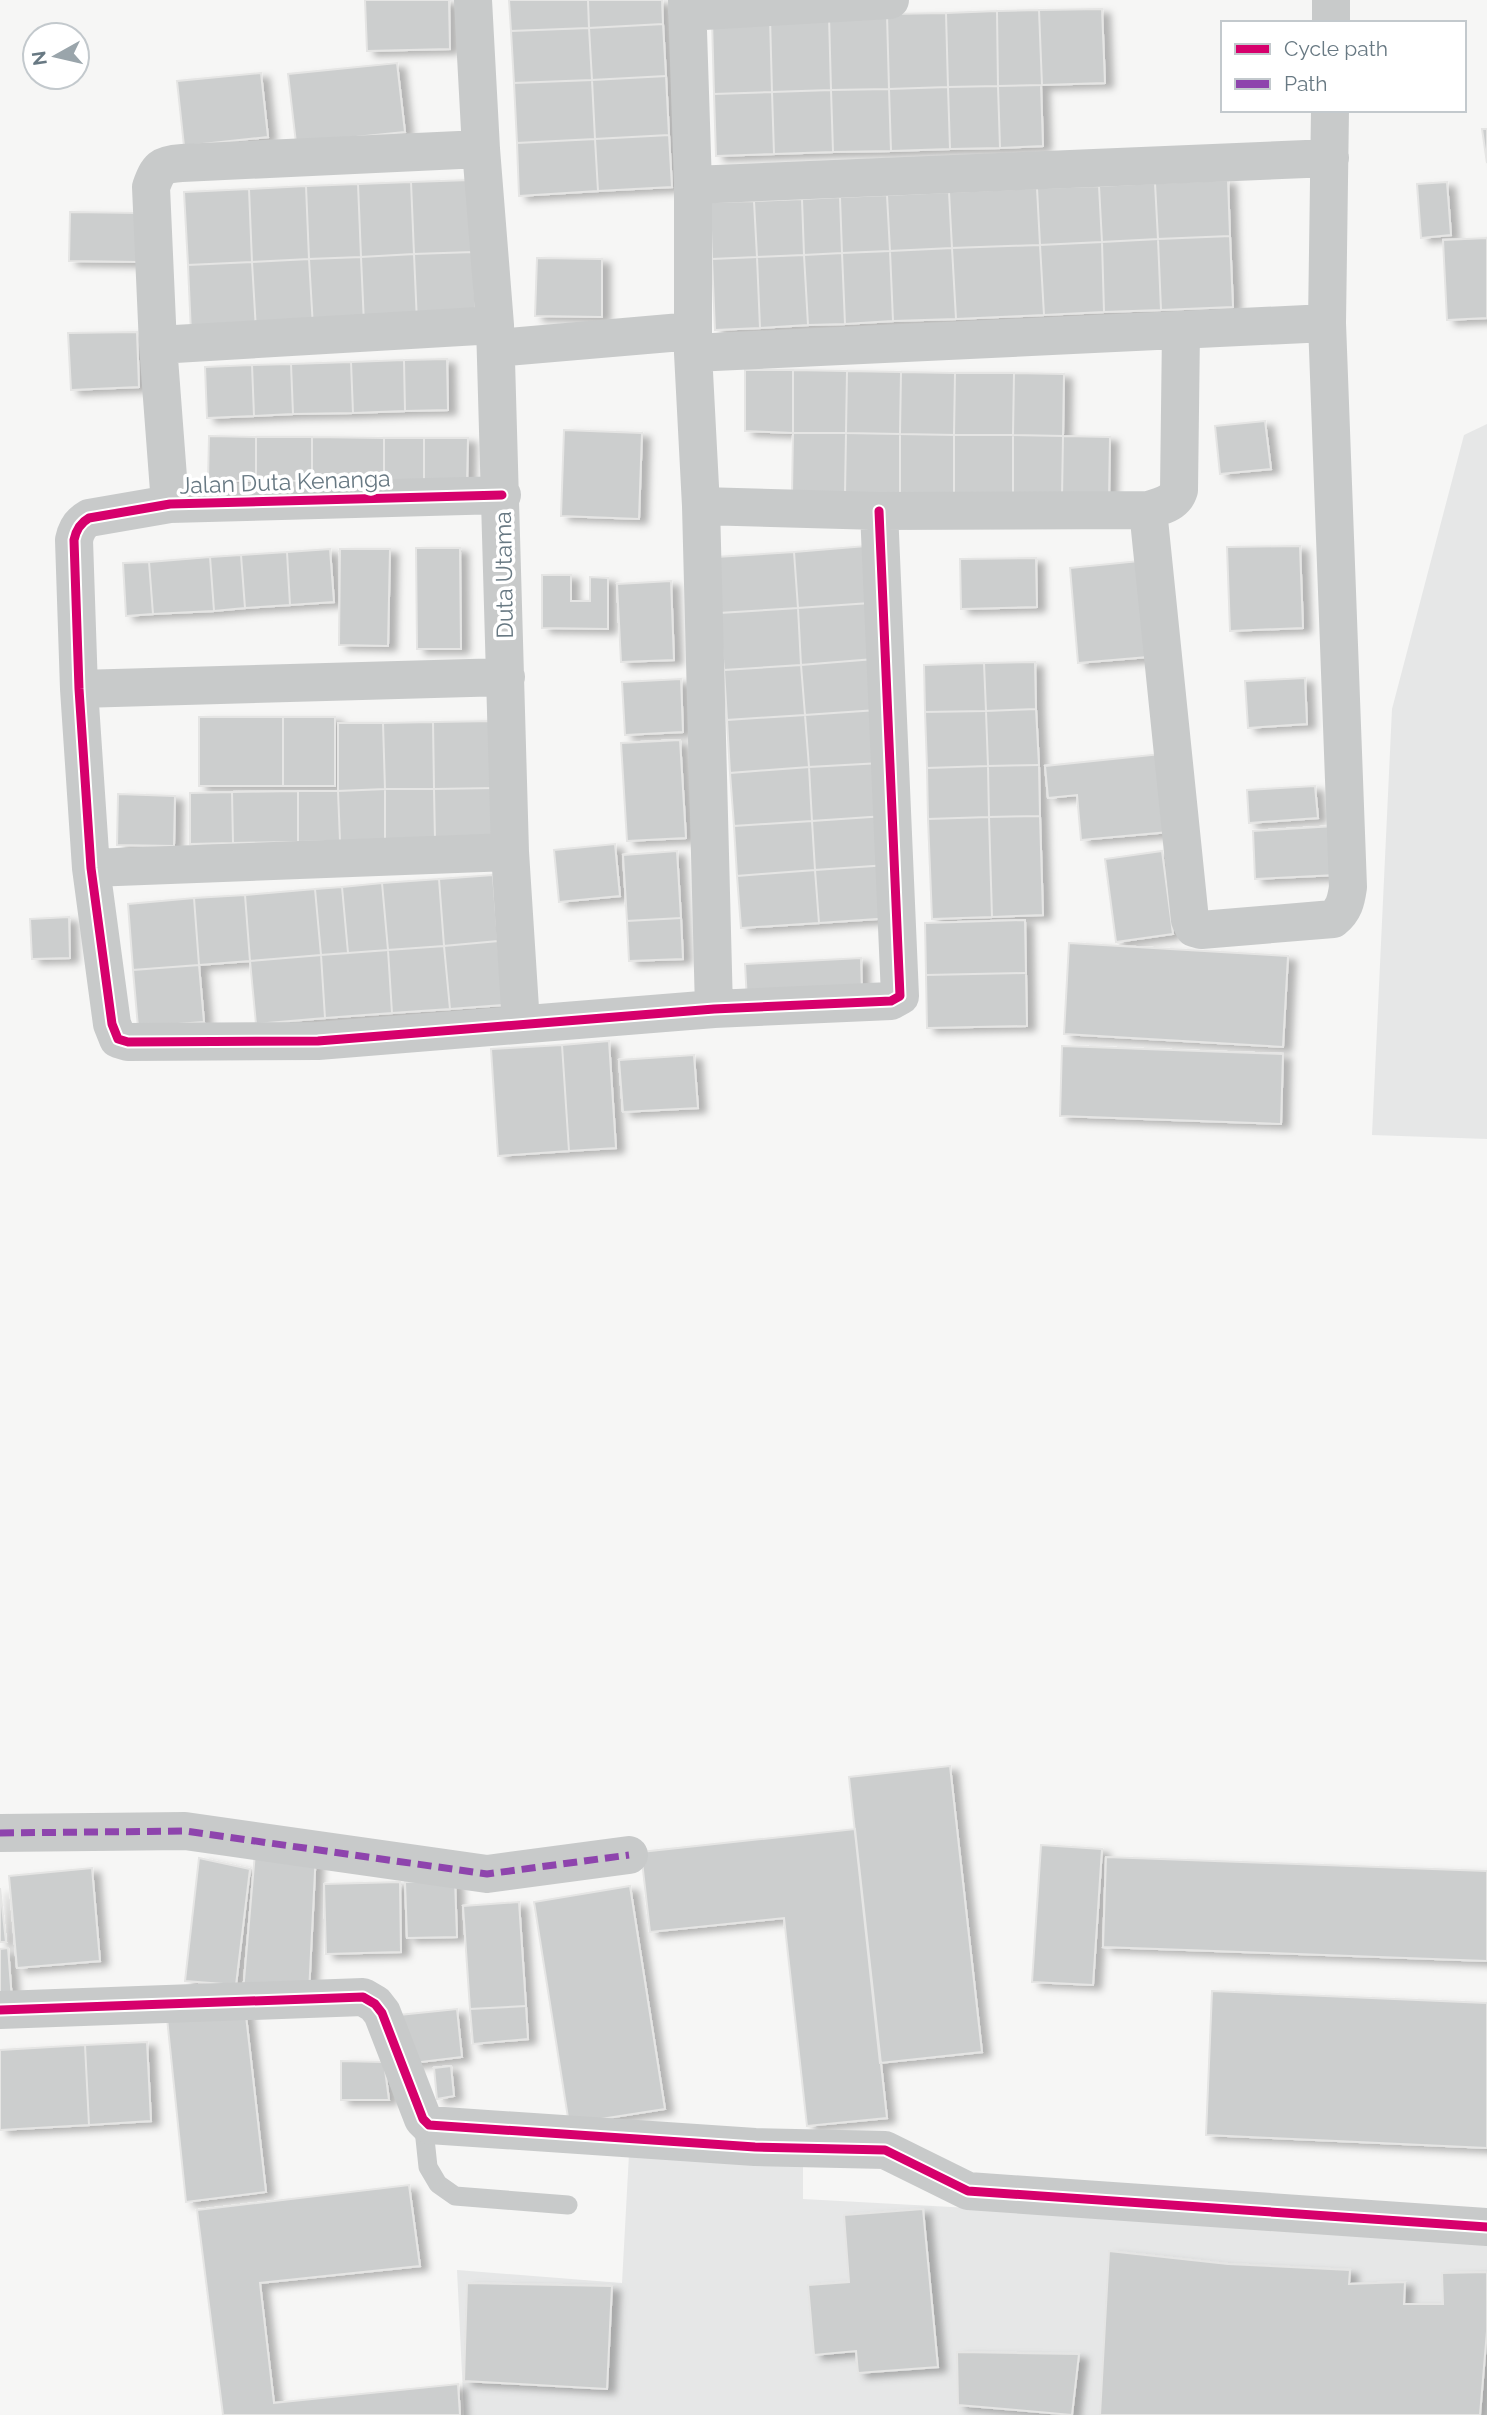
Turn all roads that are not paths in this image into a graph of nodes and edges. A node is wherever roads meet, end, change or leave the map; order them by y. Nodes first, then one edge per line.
1 (474, 0) edge
2 (890, 0) edge
3 (1331, 0) edge
4 (687, 6) edge
5 (1331, 21) edge
6 (1330, 112) edge
7 (481, 149) junction
8 (1329, 158) junction
9 (693, 185) junction
10 (1327, 323) junction
11 (1181, 330) junction
12 (496, 336) junction
13 (693, 342) junction
14 (158, 345) junction
15 (502, 495) junction
16 (170, 504) junction
17 (701, 506) junction
18 (1148, 510) junction
19 (879, 511) junction
20 (506, 677) junction
21 (79, 689) junction
22 (510, 852) junction
23 (91, 868) junction
24 (714, 1009) junction
25 (521, 1024) junction
26 (0, 1833) edge
27 (629, 1855) dead end
28 (0, 2010) edge
29 (423, 2119) junction
30 (568, 2204) dead end
31 (1487, 2227) edge

1 - 7 street, Duta Utama
2 - 4 street
3 - 5 street
4 - 9 street
6 - 8 street
7 - 12 street, Duta Utama
7 - 14 street
8 - 9 street
8 - 10 street
9 - 13 street
10 - 11 street
10 - 18 street
11 - 13 street
11 - 18 street
12 - 13 street
12 - 14 street
12 - 15 street, Duta Utama
13 - 17 street
14 - 16 street
15 - 16 street, Jalan Duta Kenanga
15 - 20 street, Duta Utama
16 - 21 street, Jalan Duta Kenanga
17 - 19 street
17 - 24 street
18 - 19 street
19 - 24 street
20 - 21 street
20 - 22 street, Duta Utama
21 - 23 street
22 - 23 street
22 - 25 street, Duta Utama
23 - 25 street
24 - 25 street
26 - 27 street
28 - 29 street
29 - 30 lane
29 - 31 street

